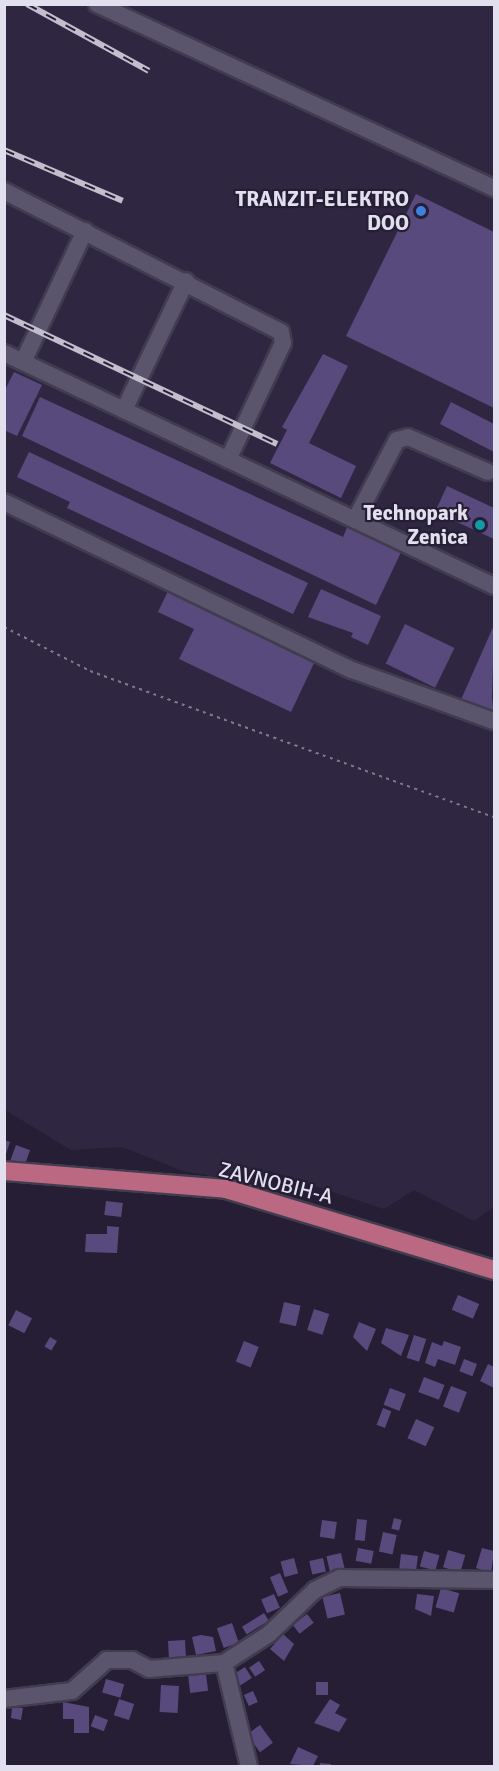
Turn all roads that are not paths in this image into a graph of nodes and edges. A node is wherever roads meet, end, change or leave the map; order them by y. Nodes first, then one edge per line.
1 (97, 4) edge
2 (495, 188) edge
3 (4, 191) edge
4 (86, 231) junction
5 (186, 281) junction
6 (4, 353) edge
7 (23, 362) junction
8 (124, 410) junction
9 (228, 460) junction
10 (488, 472) dead end
11 (4, 502) edge
12 (356, 520) junction
13 (495, 586) edge
14 (495, 721) edge
15 (4, 1171) edge
16 (495, 1270) edge
17 (495, 1580) edge
18 (224, 1663) junction
19 (4, 1699) edge
20 (249, 1767) edge

1 - 2 street
3 - 4 street
4 - 5 street
4 - 7 street
5 - 8 street
5 - 9 street
6 - 7 street
7 - 8 street
8 - 9 street
9 - 12 street
10 - 12 street
11 - 14 street
12 - 13 street
15 - 16 main road, ZAVNOBIH-A
17 - 18 street
18 - 19 street
18 - 20 street

